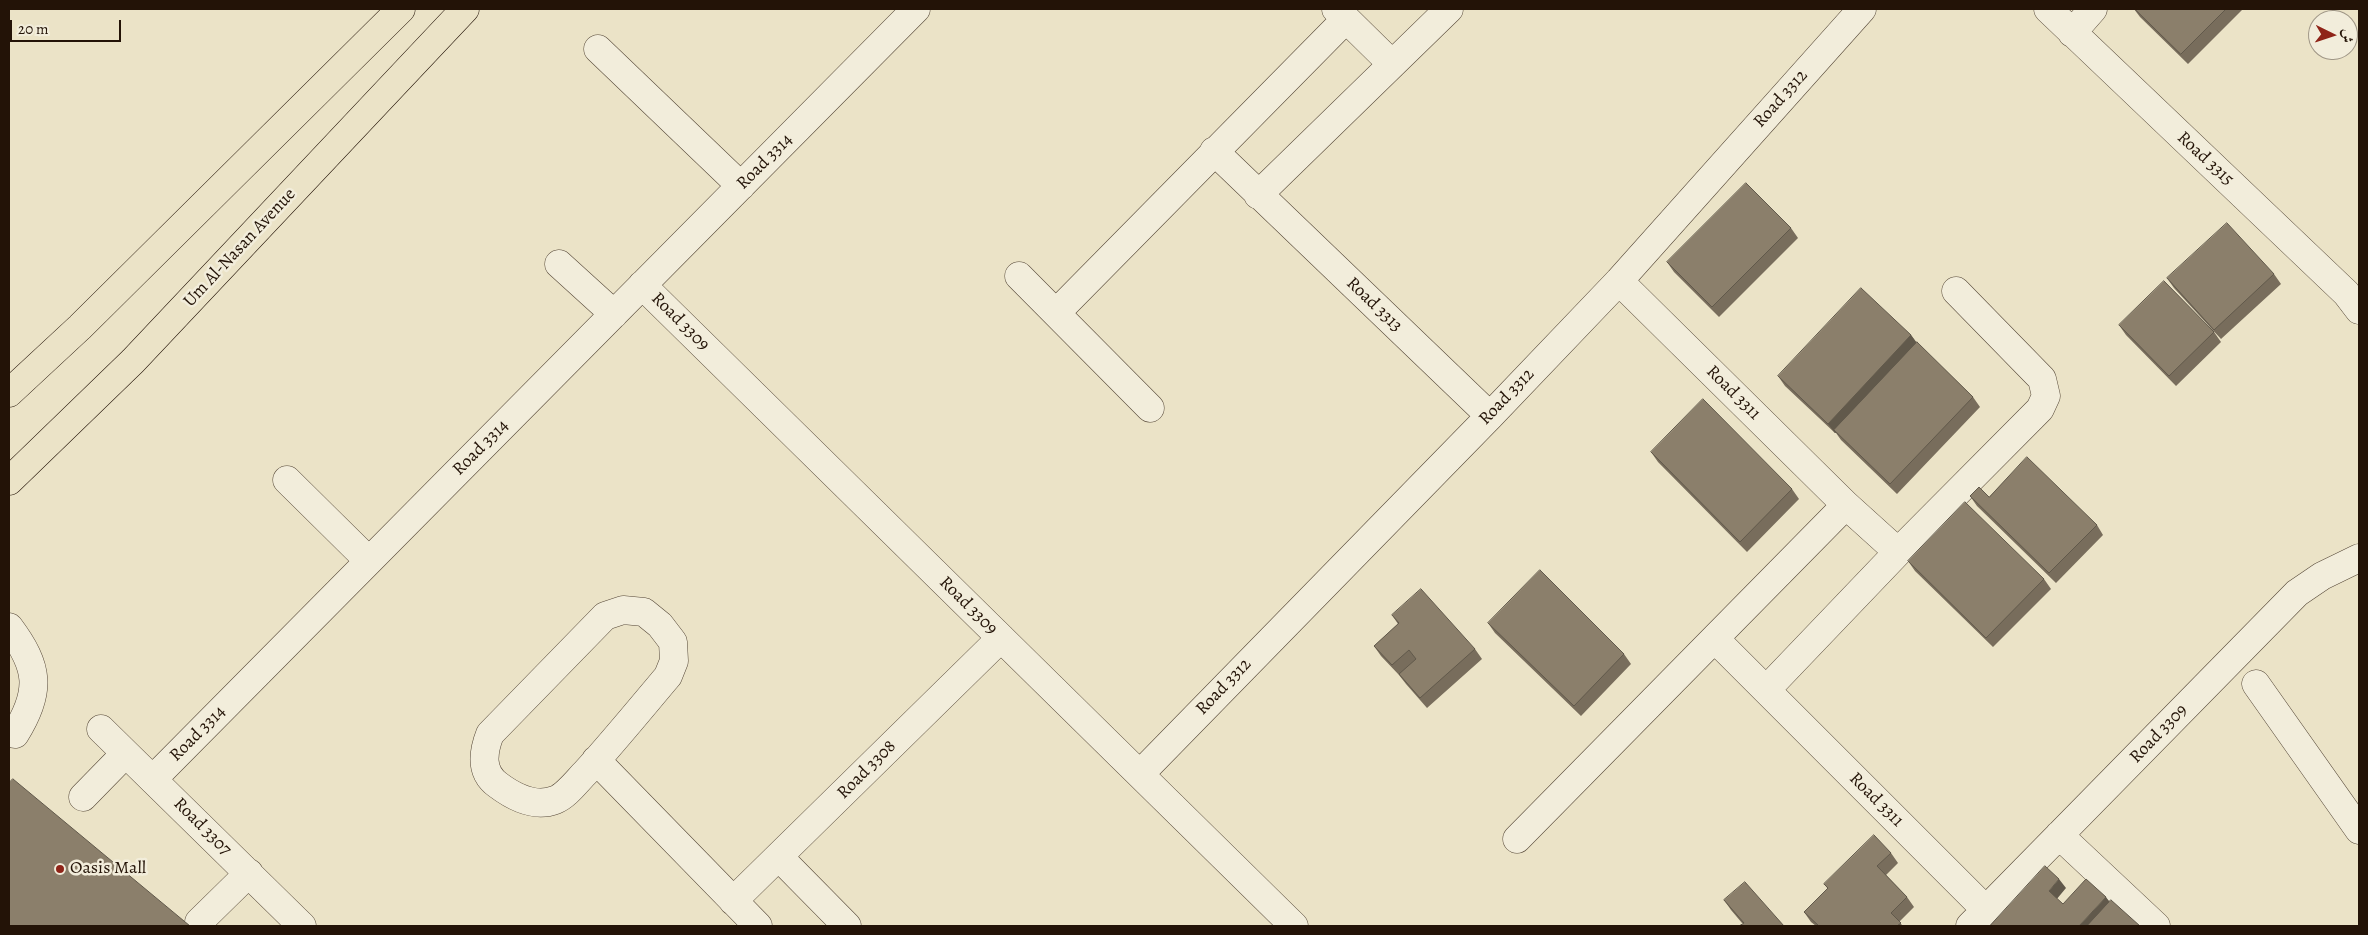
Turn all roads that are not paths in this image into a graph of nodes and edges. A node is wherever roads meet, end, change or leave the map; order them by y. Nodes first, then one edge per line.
1 (401, 9) edge
2 (466, 9) edge
3 (916, 9) edge
4 (1449, 9) edge
5 (1862, 9) edge
6 (2048, 9) edge
7 (2093, 9) edge
8 (1341, 14) edge
9 (2072, 33) junction
10 (598, 49) dead end
11 (1392, 64) junction
12 (1214, 151) junction
13 (741, 186) junction
14 (1258, 195) junction
15 (559, 264) dead end
16 (1018, 276) dead end
17 (1619, 281) junction
18 (642, 285) junction
19 (1956, 291) dead end
20 (2359, 310) edge
21 (1056, 313) junction
22 (614, 314) junction
23 (9, 393) edge
24 (1150, 408) dead end
25 (1490, 416) junction
26 (287, 480) dead end
27 (9, 481) edge
28 (1846, 505) junction
29 (1898, 552) junction
30 (2359, 558) edge
31 (369, 561) junction
32 (9, 627) edge
33 (1001, 638) junction
34 (1715, 639) junction
35 (2256, 684) dead end
36 (1766, 690) junction
37 (101, 729) dead end
38 (14, 734) dead end
39 (125, 754) junction
40 (596, 760) junction
41 (1140, 774) junction
42 (154, 779) junction
43 (83, 797) dead end
44 (2359, 830) edge
45 (2060, 835) junction
46 (1517, 839) dead end
47 (779, 857) junction
48 (249, 873) junction
49 (733, 901) junction
50 (1978, 918) edge
51 (199, 922) dead end
52 (302, 926) edge
53 (758, 926) edge
54 (847, 926) edge
55 (1294, 926) edge
56 (2156, 926) edge

1 - 23 main road
2 - 27 main road, Um Al-Nasan Avenue
3 - 13 street, Road 3314
4 - 11 street
5 - 17 street, Road 3312
6 - 9 street, Road 3315
7 - 9 street
8 - 11 street
8 - 12 street
9 - 20 street, Road 3315
10 - 13 street
11 - 14 street
12 - 14 street, Road 3313
12 - 21 street
13 - 18 street, Road 3314
14 - 25 street, Road 3313
15 - 22 street
16 - 21 street
17 - 25 street, Road 3312
17 - 28 street, Road 3311
18 - 22 street, Road 3314
18 - 33 street, Road 3309
19 - 29 street
21 - 24 street
22 - 31 street, Road 3314
25 - 41 street, Road 3312
26 - 31 street
28 - 29 street, Road 3311
28 - 34 street
29 - 36 street
30 - 45 street, Road 3309
31 - 42 street, Road 3314
32 - 38 street
33 - 41 street, Road 3309
33 - 47 street, Road 3308
34 - 36 street, Road 3311
34 - 46 street
35 - 44 street
36 - 50 street, Road 3311
37 - 39 street, Road 3307
39 - 42 street, Road 3307
39 - 43 street
40 - 40 street
40 - 49 street
41 - 55 street, Road 3309
42 - 48 street, Road 3307
45 - 50 street, Road 3309
45 - 56 street
47 - 49 street, Road 3308
47 - 54 street
48 - 51 street
48 - 52 street, Road 3307
49 - 53 street

